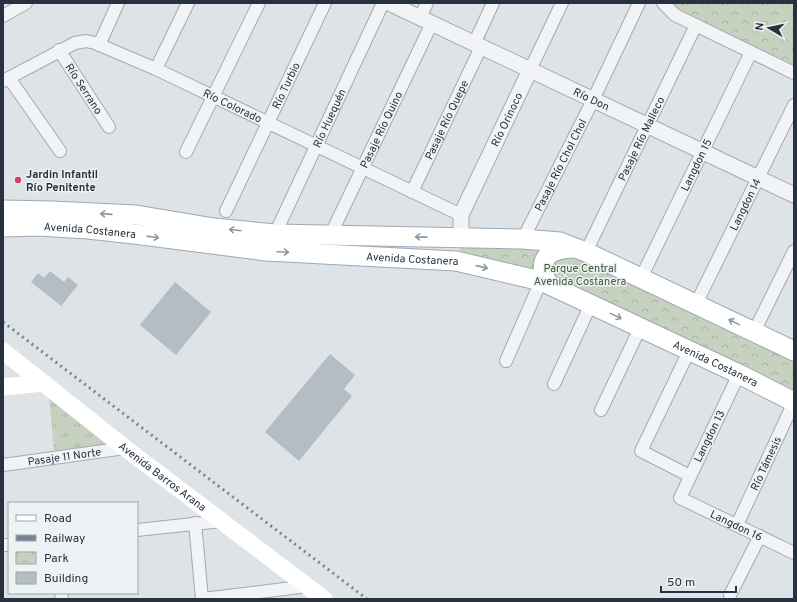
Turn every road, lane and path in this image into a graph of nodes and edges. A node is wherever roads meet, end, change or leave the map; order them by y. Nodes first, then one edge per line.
1 (26, 3) edge
2 (118, 3) edge
3 (188, 3) edge
4 (259, 3) edge
5 (325, 3) edge
6 (383, 3) edge
7 (389, 3) edge
8 (427, 3) edge
9 (494, 3) edge
10 (562, 3) edge
11 (639, 3) edge
12 (663, 3) edge
13 (3, 16) edge
14 (426, 21) junction
15 (696, 25) junction
16 (99, 45) junction
17 (477, 45) junction
18 (59, 50) junction
19 (751, 52) junction
20 (156, 69) junction
21 (530, 70) junction
22 (794, 73) edge
23 (6, 80) edge
24 (213, 97) junction
25 (593, 100) junction
26 (794, 106) edge
27 (268, 123) junction
28 (647, 126) junction
29 (109, 127) dead end
30 (316, 146) junction
31 (60, 152) dead end
32 (186, 152) dead end
33 (702, 152) junction
34 (363, 169) junction
35 (758, 178) junction
36 (412, 192) junction
37 (794, 194) edge
38 (3, 210) edge
39 (226, 211) dead end
40 (461, 215) junction
41 (3, 227) edge
42 (275, 234) junction
43 (330, 236) junction
44 (460, 238) junction
45 (523, 240) junction
46 (580, 250) junction
47 (794, 251) edge
48 (641, 278) junction
49 (544, 282) junction
50 (592, 304) junction
51 (696, 304) junction
52 (640, 328) junction
53 (754, 332) junction
54 (3, 351) edge
55 (689, 351) junction
56 (794, 351) edge
57 (506, 361) dead end
58 (739, 374) junction
59 (44, 383) junction
60 (554, 384) dead end
61 (3, 387) edge
62 (794, 401) edge
63 (601, 410) dead end
64 (125, 448) junction
65 (3, 465) edge
66 (690, 476) junction
67 (680, 498) joint
68 (222, 521) junction
69 (195, 523) junction
70 (737, 525) junction
71 (138, 530) edge
72 (760, 536) junction
73 (794, 553) edge
74 (308, 586) junction
75 (277, 594) edge
76 (730, 595) dead end
77 (202, 599) edge
78 (324, 599) edge

1 - 13 street
2 - 16 street
3 - 20 street
4 - 24 street
5 - 27 street, Río Turbio
6 - 30 street, Río Huequén
7 - 14 street, Río Don
8 - 14 street, Pasaje Río Quino
9 - 17 street, Pasaje Río Quepe
10 - 21 street, Río Orinoco
11 - 25 street, Pasaje Río Chol Chol
12 - 15 street
14 - 17 street, Río Don
14 - 34 street, Pasaje Río Quino
15 - 19 street
15 - 28 street, Pasaje Río Malleco
16 - 18 street, Río Colorado
16 - 20 street, Río Colorado
17 - 21 street, Río Don
17 - 36 street, Pasaje Río Quepe
18 - 23 street, Río Colorado
18 - 29 street, Río Serrano
19 - 22 street
19 - 33 street, Langdon 15
20 - 24 street, Río Colorado
21 - 25 street, Río Don
21 - 40 street, Río Orinoco
23 - 31 street
24 - 27 street, Río Colorado
24 - 32 street
25 - 28 street, Río Don
25 - 45 street, Pasaje Río Chol Chol
26 - 35 street, Langdon 14
27 - 30 street, Río Colorado
27 - 39 street, Río Turbio
28 - 33 street, Río Don
28 - 46 street, Pasaje Río Malleco
30 - 34 street, Río Colorado
30 - 42 street, Río Huequén
33 - 35 street, Río Don
33 - 48 street, Langdon 15
34 - 36 street, Río Colorado
34 - 43 street, Pasaje Río Quino
35 - 37 street, Río Don
35 - 51 street, Langdon 14
36 - 40 street, Río Colorado
42 -> 38 main road, Avenida Costanera
40 - 44 street, Río Orinoco
41 -> 49 main road, Avenida Costanera
42 - 43 main road, Avenida Costanera
44 -> 43 main road, Avenida Costanera
44 - 45 main road, Avenida Costanera
45 - 46 main road, Avenida Costanera
46 - 48 main road, Avenida Costanera
46 - 49 main road
47 - 53 street
48 - 51 main road, Avenida Costanera
49 - 50 main road, Avenida Costanera
49 - 57 street
50 -> 52 main road, Avenida Costanera
50 - 60 street
53 -> 51 main road, Avenida Costanera
52 - 55 main road, Avenida Costanera
52 - 63 street
53 - 56 main road, Avenida Costanera
54 - 59 main road, Avenida Barros Arana
55 - 58 main road, Avenida Costanera
55 - 66 street
58 - 62 main road, Avenida Costanera
58 - 66 street, Langdon 13
59 - 61 main road
59 - 64 main road, Avenida Barros Arana
62 - 70 street, Río Támesis
64 - 65 street, Pasaje 11 Norte
64 - 68 main road, Avenida Barros Arana
66 - 67 street, Langdon 13
67 - 70 street, Langdon 16
68 - 69 street
68 - 74 main road, Avenida Barros Arana
69 - 71 street
69 - 77 street
70 - 72 street, Langdon 16
72 - 73 street, Langdon 16
72 - 76 street
74 - 75 street
74 - 78 main road, Avenida Barros Arana
75 - 77 street

